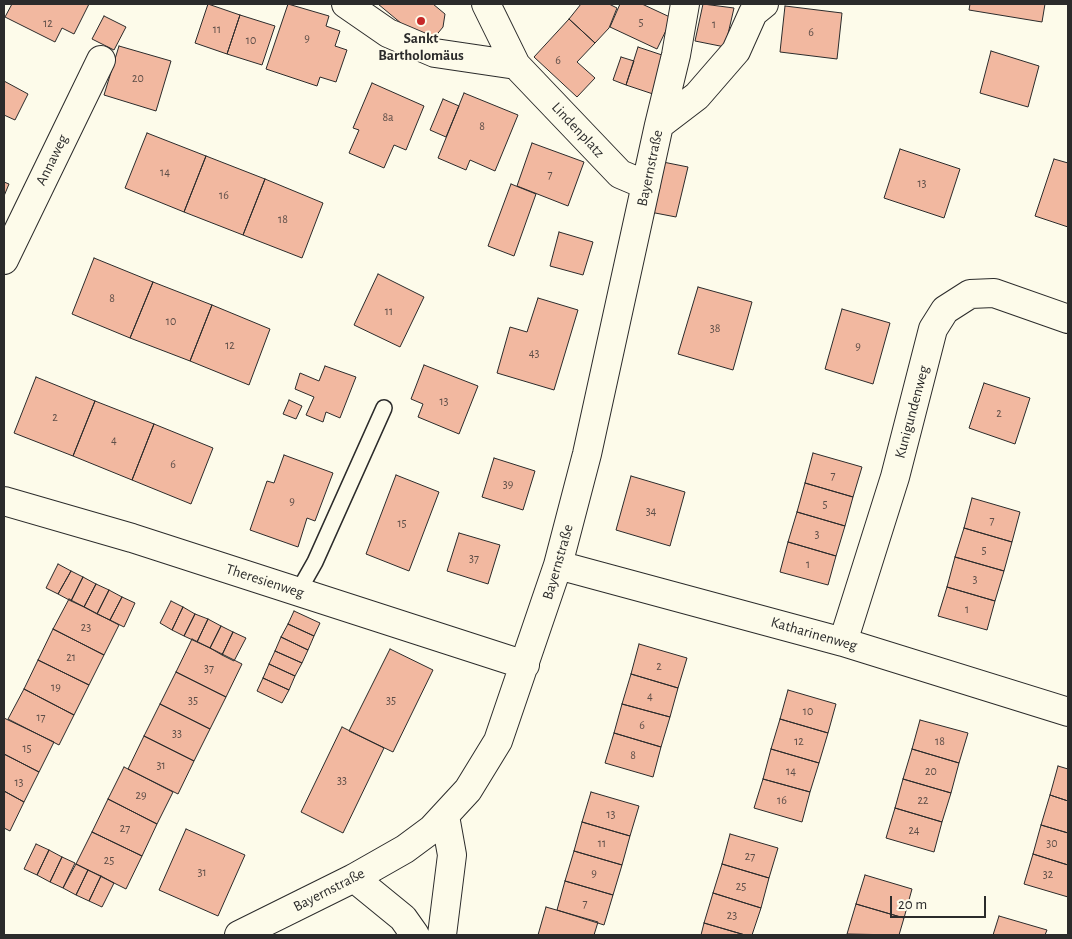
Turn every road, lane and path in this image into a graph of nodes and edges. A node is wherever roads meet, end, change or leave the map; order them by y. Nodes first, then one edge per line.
1 (346, 4) edge
2 (685, 4) edge
3 (764, 4) edge
4 (483, 8) edge
5 (101, 60) dead end
6 (516, 65) junction
7 (658, 125) junction
8 (646, 185) junction
9 (4, 260) edge
10 (1068, 319) edge
11 (384, 408) dead end
12 (4, 501) edge
13 (558, 565) junction
14 (298, 592) junction
15 (843, 642) junction
16 (525, 665) junction
17 (1068, 712) edge
18 (445, 816) junction
19 (354, 878) junction
20 (239, 935) edge
21 (415, 935) edge
22 (442, 935) edge

1 - 6 street
2 - 7 street, Bayernstraße
3 - 7 street
4 - 6 street, Lindenplatz
5 - 9 street, Annaweg
6 - 8 street, Lindenplatz
7 - 8 street, Bayernstraße
8 - 13 street, Bayernstraße
10 - 15 street, Kunigundenweg
11 - 14 lane
12 - 14 street, Theresienweg
13 - 15 street, Katharinenweg
13 - 16 street, Bayernstraße
14 - 16 street, Theresienweg
15 - 17 street, Katharinenweg
16 - 18 street, Bayernstraße
18 - 19 street, Bayernstraße
18 - 22 street
19 - 20 street, Bayernstraße
19 - 21 street

